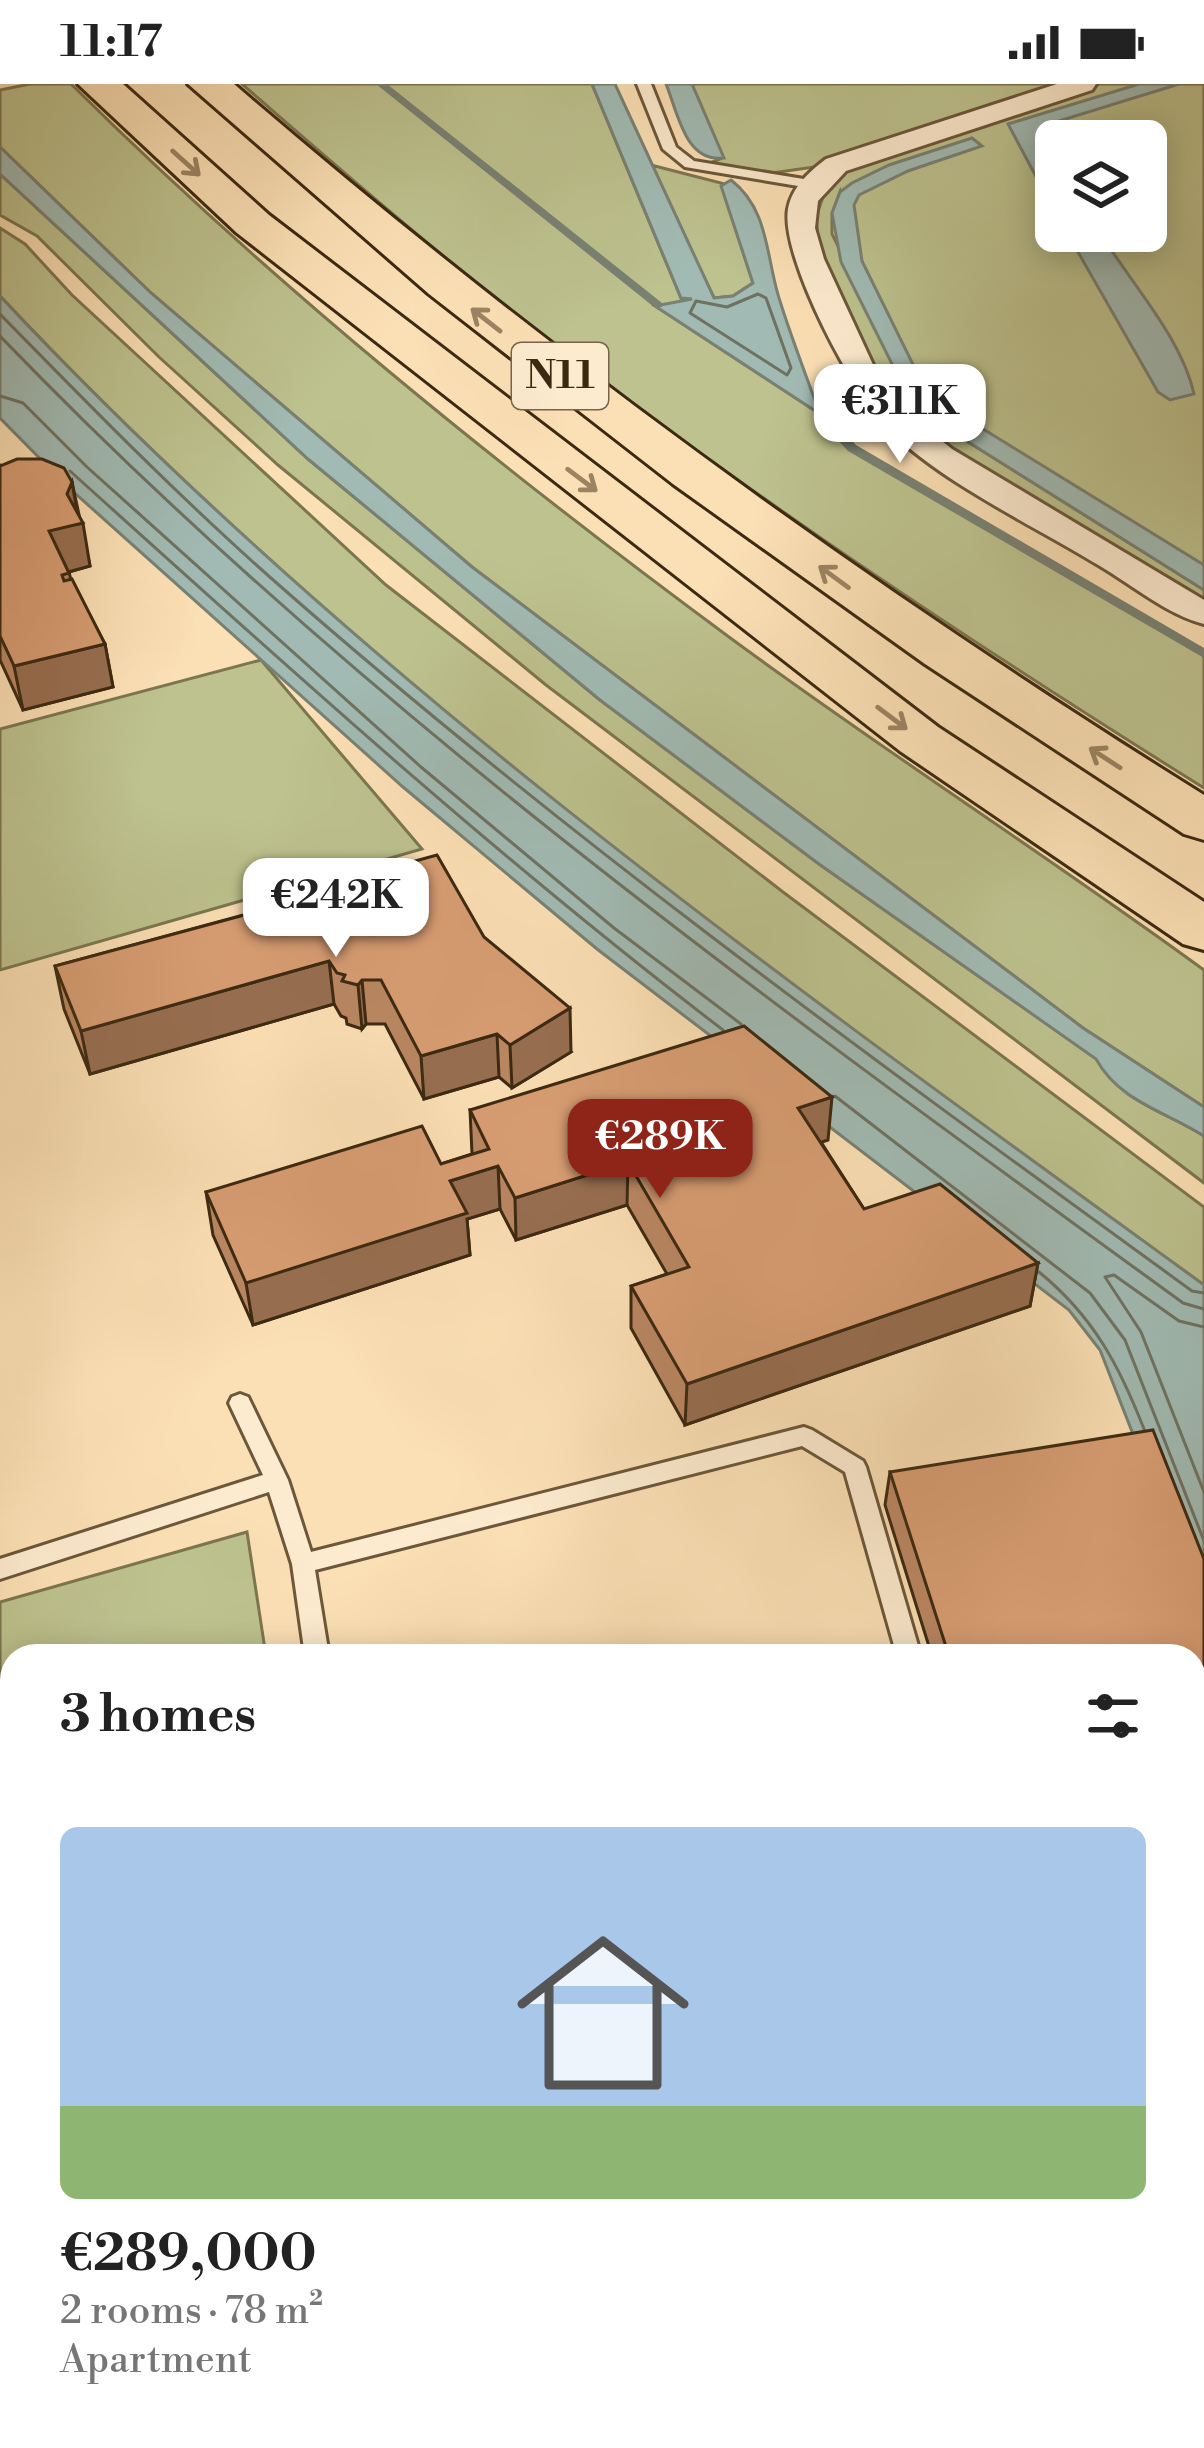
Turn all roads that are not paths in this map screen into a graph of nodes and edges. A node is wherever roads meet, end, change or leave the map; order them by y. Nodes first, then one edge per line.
1 (99, 84) edge
2 (208, 84) edge
3 (644, 84) edge
4 (1083, 84) edge
5 (810, 184) junction
6 (1204, 614) edge
7 (1204, 821) edge
8 (1204, 930) edge
9 (240, 1403) dead end
10 (278, 1480) junction
11 (303, 1564) junction
12 (0, 1569) edge
13 (315, 1644) edge
14 (906, 1644) edge

1 -> 8 highway, N11
7 -> 2 highway, N11
3 - 5 lane
4 - 5 street
5 - 6 street
9 - 10 lane
10 - 11 lane
10 - 12 lane
11 - 13 lane
11 - 14 lane

